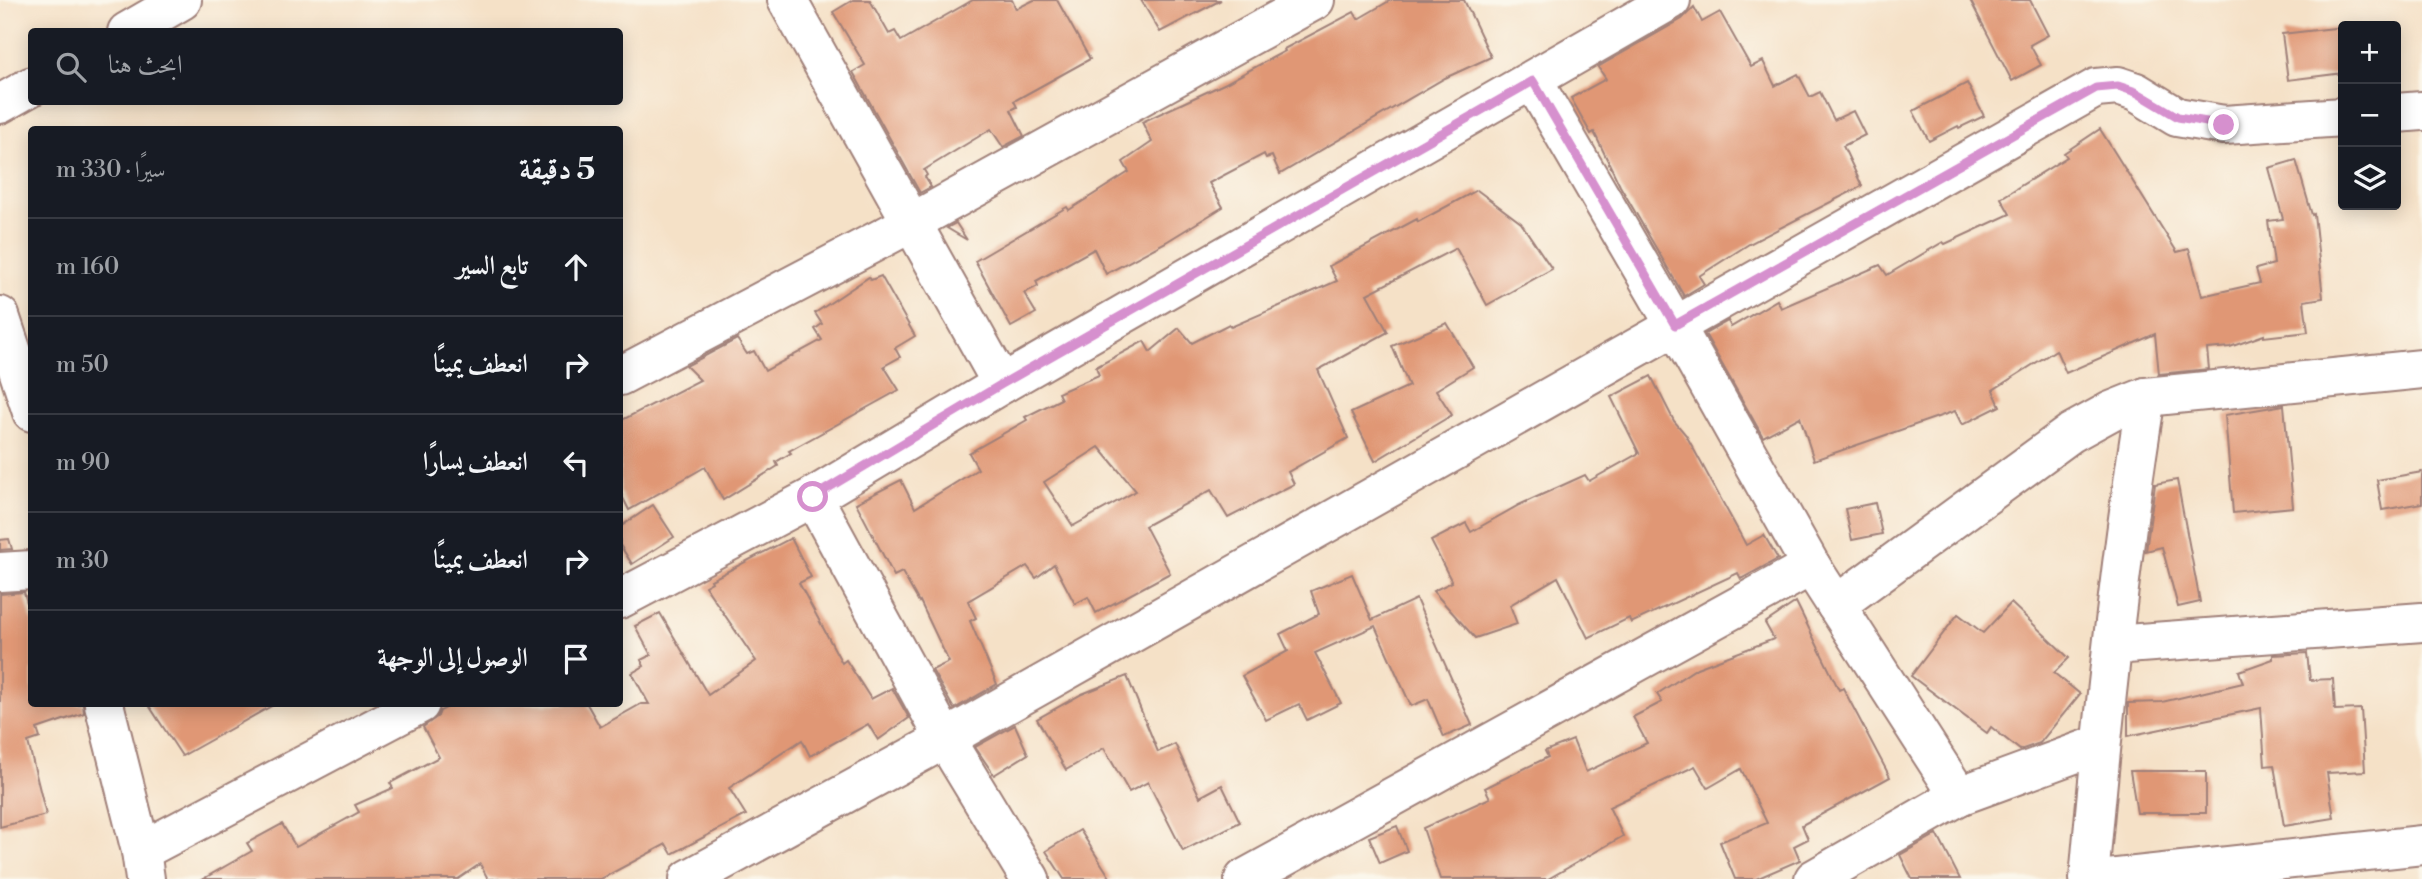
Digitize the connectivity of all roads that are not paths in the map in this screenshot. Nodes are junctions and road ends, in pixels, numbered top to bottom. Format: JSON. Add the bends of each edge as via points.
{"nodes":[{"id":1,"x":182,"y":0,"type":"edge"},
{"id":2,"x":787,"y":0,"type":"edge"},
{"id":3,"x":1315,"y":0,"type":"edge"},
{"id":4,"x":1671,"y":0,"type":"edge"},
{"id":5,"x":134,"y":28,"type":"edge"},
{"id":6,"x":1533,"y":81,"type":"junction"},
{"id":7,"x":28,"y":88,"type":"edge"},
{"id":8,"x":0,"y":104,"type":"edge"},
{"id":9,"x":2422,"y":111,"type":"edge"},
{"id":10,"x":2401,"y":113,"type":"edge"},
{"id":11,"x":2338,"y":117,"type":"edge"},
{"id":12,"x":911,"y":223,"type":"junction"},
{"id":13,"x":0,"y":316,"type":"edge"},
{"id":14,"x":1675,"y":325,"type":"junction"},
{"id":15,"x":2422,"y":369,"type":"edge"},
{"id":16,"x":623,"y":374,"type":"edge"},
{"id":17,"x":1002,"y":384,"type":"junction"},
{"id":18,"x":2146,"y":397,"type":"junction"},
{"id":19,"x":28,"y":400,"type":"edge"},
{"id":20,"x":813,"y":497,"type":"junction"},
{"id":21,"x":1811,"y":566,"type":"junction"},
{"id":22,"x":28,"y":570,"type":"edge"},
{"id":23,"x":0,"y":572,"type":"edge"},
{"id":24,"x":623,"y":596,"type":"edge"},
{"id":25,"x":1836,"y":605,"type":"junction"},
{"id":26,"x":2422,"y":622,"type":"edge"},
{"id":27,"x":2113,"y":645,"type":"junction"},
{"id":28,"x":104,"y":707,"type":"edge"},
{"id":29,"x":415,"y":707,"type":"edge"},
{"id":30,"x":945,"y":739,"type":"junction"},
{"id":31,"x":2101,"y":744,"type":"junction"},
{"id":32,"x":1959,"y":796,"type":"junction"},
{"id":33,"x":2422,"y":845,"type":"edge"},
{"id":34,"x":143,"y":865,"type":"edge"},
{"id":35,"x":689,"y":879,"type":"edge"},
{"id":36,"x":1030,"y":879,"type":"edge"},
{"id":37,"x":1244,"y":879,"type":"edge"},
{"id":38,"x":1814,"y":879,"type":"edge"},
{"id":39,"x":2089,"y":879,"type":"edge"},
{"id":40,"x":2108,"y":879,"type":"edge"}],
"edges":[{"from":1,"to":5,"type":"street"},
{"from":2,"to":12,"type":"street"},
{"from":3,"to":12,"type":"street"},
{"from":4,"to":6,"type":"street"},
{"from":6,"to":14,"type":"street"},
{"from":6,"to":17,"type":"street"},
{"from":7,"to":8,"type":"street"},
{"from":9,"to":10,"type":"street"},
{"from":11,"to":14,"type":"street","via":[[2224,125],[2178,117],[2118,86],[2096,88]]},
{"from":12,"to":16,"type":"street"},
{"from":12,"to":17,"type":"street"},
{"from":13,"to":19,"type":"street"},
{"from":14,"to":21,"type":"street"},
{"from":14,"to":30,"type":"street"},
{"from":15,"to":18,"type":"street"},
{"from":17,"to":20,"type":"street"},
{"from":18,"to":25,"type":"street","via":[[2071,433]]},
{"from":18,"to":27,"type":"street"},
{"from":20,"to":24,"type":"street"},
{"from":20,"to":30,"type":"street"},
{"from":21,"to":25,"type":"street"},
{"from":21,"to":37,"type":"street"},
{"from":22,"to":23,"type":"street"},
{"from":25,"to":32,"type":"street"},
{"from":26,"to":27,"type":"street"},
{"from":27,"to":31,"type":"street"},
{"from":28,"to":34,"type":"street"},
{"from":29,"to":34,"type":"street"},
{"from":30,"to":35,"type":"street"},
{"from":30,"to":36,"type":"street"},
{"from":31,"to":32,"type":"street"},
{"from":31,"to":39,"type":"street"},
{"from":32,"to":38,"type":"street"},
{"from":33,"to":40,"type":"street"}]}
